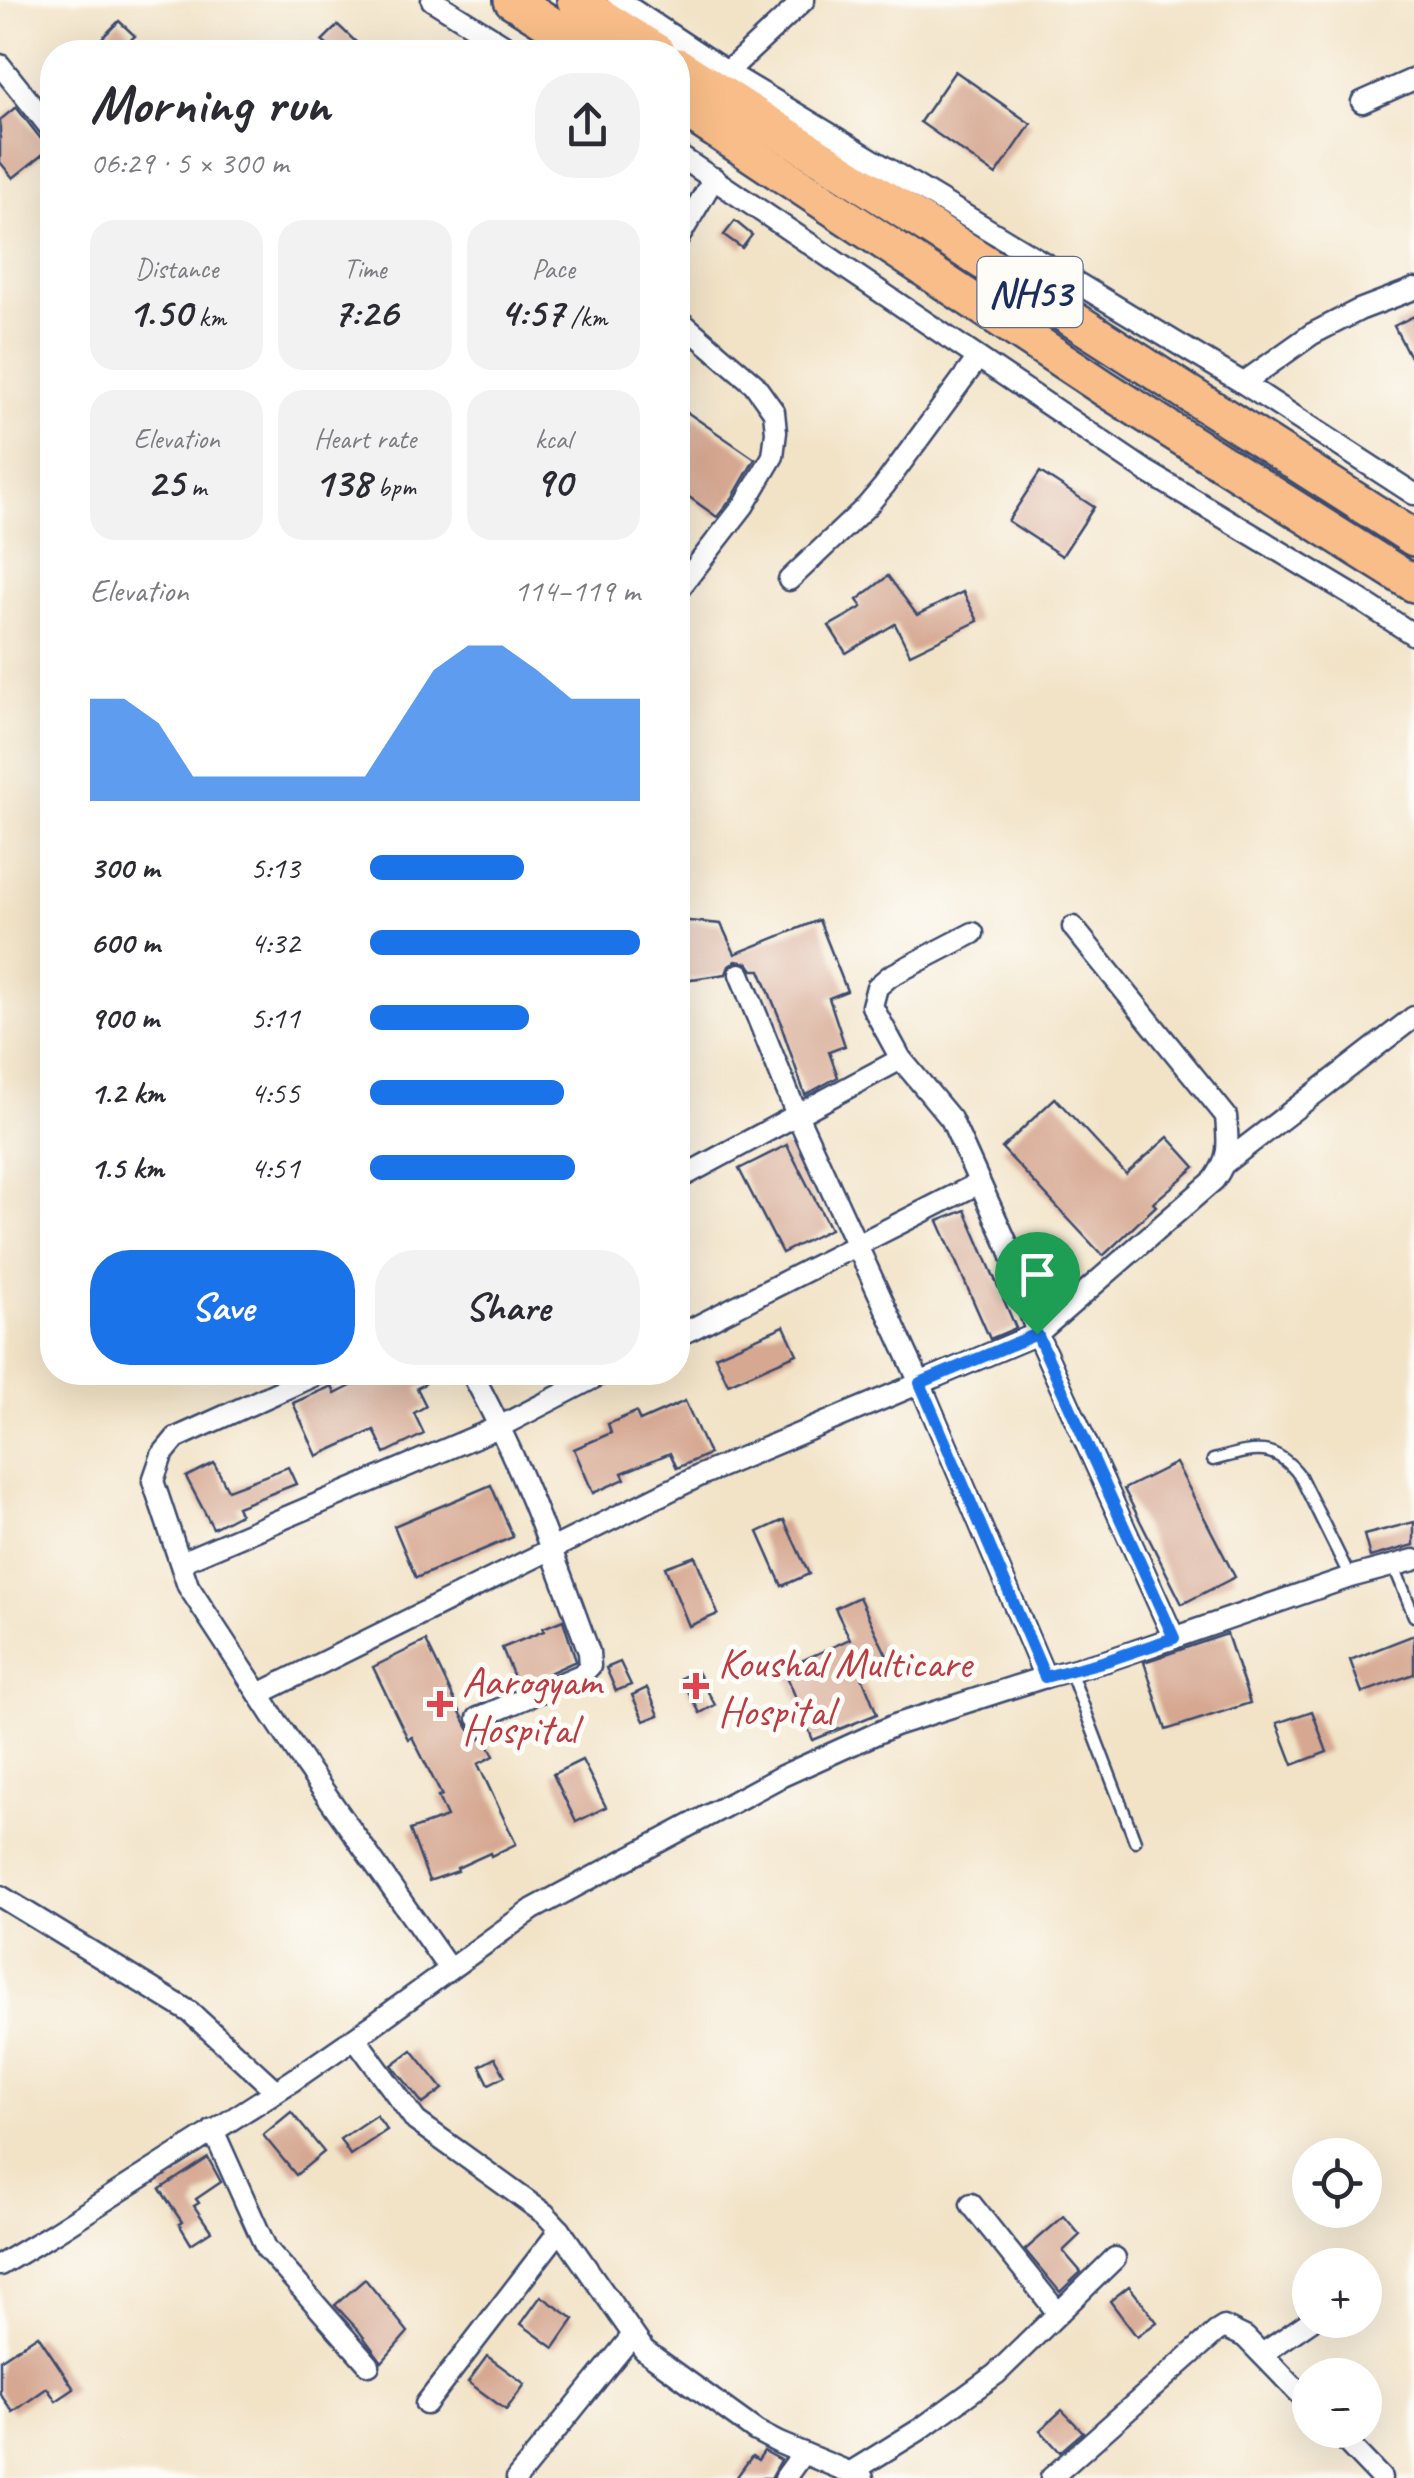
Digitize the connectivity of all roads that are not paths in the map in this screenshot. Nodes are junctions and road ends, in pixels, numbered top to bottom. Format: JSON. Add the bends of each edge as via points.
{"nodes":[{"id":1,"x":432,"y":0,"type":"edge"},
{"id":2,"x":512,"y":0,"type":"edge"},
{"id":3,"x":575,"y":0,"type":"edge"},
{"id":4,"x":618,"y":0,"type":"edge"},
{"id":5,"x":804,"y":0,"type":"edge"},
{"id":6,"x":492,"y":40,"type":"edge"},
{"id":7,"x":576,"y":40,"type":"edge"},
{"id":8,"x":638,"y":40,"type":"edge"},
{"id":9,"x":679,"y":40,"type":"edge"},
{"id":10,"x":690,"y":48,"type":"edge"},
{"id":11,"x":0,"y":65,"type":"edge"},
{"id":12,"x":727,"y":72,"type":"junction"},
{"id":13,"x":690,"y":74,"type":"edge"},
{"id":14,"x":1414,"y":78,"type":"edge"},
{"id":15,"x":1362,"y":102,"type":"dead end"},
{"id":16,"x":690,"y":113,"type":"edge"},
{"id":17,"x":40,"y":115,"type":"edge"},
{"id":18,"x":690,"y":163,"type":"edge"},
{"id":19,"x":714,"y":178,"type":"junction"},
{"id":20,"x":690,"y":219,"type":"edge"},
{"id":21,"x":1414,"y":289,"type":"edge"},
{"id":22,"x":690,"y":328,"type":"edge"},
{"id":23,"x":978,"y":358,"type":"junction"},
{"id":24,"x":1243,"y":383,"type":"junction"},
{"id":25,"x":1413,"y":493,"type":"edge"},
{"id":26,"x":1414,"y":538,"type":"edge"},
{"id":27,"x":690,"y":575,"type":"edge"},
{"id":28,"x":789,"y":580,"type":"dead end"},
{"id":29,"x":1414,"y":584,"type":"edge"},
{"id":30,"x":1406,"y":629,"type":"edge"},
{"id":31,"x":1073,"y":927,"type":"dead end"},
{"id":32,"x":972,"y":933,"type":"dead end"},
{"id":33,"x":740,"y":974,"type":"dead end"},
{"id":34,"x":1414,"y":1017,"type":"edge"},
{"id":35,"x":900,"y":1059,"type":"junction"},
{"id":36,"x":798,"y":1115,"type":"junction"},
{"id":37,"x":1226,"y":1162,"type":"junction"},
{"id":38,"x":690,"y":1174,"type":"edge"},
{"id":39,"x":979,"y":1183,"type":"junction"},
{"id":40,"x":856,"y":1245,"type":"junction"},
{"id":41,"x":690,"y":1330,"type":"edge"},
{"id":42,"x":1037,"y":1334,"type":"junction"},
{"id":43,"x":920,"y":1383,"type":"junction"},
{"id":44,"x":293,"y":1385,"type":"edge"},
{"id":45,"x":478,"y":1385,"type":"edge"},
{"id":46,"x":580,"y":1385,"type":"edge"},
{"id":47,"x":500,"y":1426,"type":"junction"},
{"id":48,"x":1213,"y":1460,"type":"dead end"},
{"id":49,"x":552,"y":1550,"type":"junction"},
{"id":50,"x":181,"y":1562,"type":"junction"},
{"id":51,"x":1404,"y":1563,"type":"edge"},
{"id":52,"x":1350,"y":1578,"type":"junction"},
{"id":53,"x":1414,"y":1616,"type":"edge"},
{"id":54,"x":1174,"y":1638,"type":"junction"},
{"id":55,"x":1070,"y":1670,"type":"junction"},
{"id":56,"x":1045,"y":1677,"type":"junction"},
{"id":57,"x":259,"y":1694,"type":"junction"},
{"id":58,"x":478,"y":1718,"type":"dead end"},
{"id":59,"x":1136,"y":1842,"type":"dead end"},
{"id":60,"x":0,"y":1896,"type":"edge"},
{"id":61,"x":449,"y":1969,"type":"junction"},
{"id":62,"x":355,"y":2038,"type":"junction"},
{"id":63,"x":276,"y":2091,"type":"junction"},
{"id":64,"x":213,"y":2130,"type":"junction"},
{"id":65,"x":971,"y":2204,"type":"dead end"},
{"id":66,"x":560,"y":2230,"type":"junction"},
{"id":67,"x":1115,"y":2258,"type":"dead end"},
{"id":68,"x":0,"y":2264,"type":"edge"},
{"id":69,"x":1058,"y":2313,"type":"junction"},
{"id":70,"x":1292,"y":2334,"type":"edge"},
{"id":71,"x":632,"y":2335,"type":"junction"},
{"id":72,"x":1262,"y":2354,"type":"junction"},
{"id":73,"x":369,"y":2366,"type":"dead end"},
{"id":74,"x":1292,"y":2385,"type":"edge"},
{"id":75,"x":426,"y":2404,"type":"dead end"},
{"id":76,"x":1352,"y":2448,"type":"edge"},
{"id":77,"x":803,"y":2453,"type":"junction"},
{"id":78,"x":857,"y":2475,"type":"edge"},
{"id":79,"x":516,"y":2478,"type":"edge"},
{"id":80,"x":785,"y":2478,"type":"edge"},
{"id":81,"x":1051,"y":2478,"type":"edge"},
{"id":82,"x":1381,"y":2478,"type":"edge"}],
"edges":[{"from":1,"to":6,"type":"street"},
{"from":2,"to":7,"type":"highway"},
{"from":3,"to":8,"type":"highway"},
{"from":4,"to":9,"type":"street"},
{"from":5,"to":12,"type":"street"},
{"from":10,"to":12,"type":"street"},
{"from":11,"to":17,"type":"street"},
{"from":12,"to":24,"type":"street"},
{"from":13,"to":26,"type":"highway","number":"NH53"},
{"from":14,"to":15,"type":"street"},
{"from":16,"to":29,"type":"highway","number":"NH53"},
{"from":18,"to":19,"type":"street"},
{"from":19,"to":20,"type":"street"},
{"from":19,"to":23,"type":"street"},
{"from":21,"to":24,"type":"street","via":[[1312,334]]},
{"from":22,"to":27,"type":"street","via":[[754,384],[774,412],[776,432],[773,456],[744,505]]},
{"from":23,"to":28,"type":"street","via":[[867,506]]},
{"from":23,"to":30,"type":"street","via":[[1146,471]]},
{"from":24,"to":25,"type":"street"},
{"from":31,"to":37,"type":"street","via":[[1226,1116]]},
{"from":32,"to":35,"type":"street","via":[[877,986],[872,1006]]},
{"from":33,"to":36,"type":"street"},
{"from":34,"to":37,"type":"street"},
{"from":35,"to":36,"type":"street"},
{"from":35,"to":39,"type":"street","via":[[951,1119]]},
{"from":36,"to":38,"type":"street"},
{"from":36,"to":40,"type":"street"},
{"from":37,"to":42,"type":"street","via":[[1214,1180]]},
{"from":39,"to":40,"type":"street"},
{"from":39,"to":42,"type":"street"},
{"from":40,"to":41,"type":"street"},
{"from":40,"to":43,"type":"street"},
{"from":42,"to":43,"type":"street"},
{"from":42,"to":54,"type":"street"},
{"from":43,"to":49,"type":"street","via":[[701,1475]]},
{"from":43,"to":56,"type":"street"},
{"from":44,"to":50,"type":"street","via":[[176,1438],[162,1455],[153,1481]]},
{"from":45,"to":47,"type":"street"},
{"from":46,"to":47,"type":"street"},
{"from":47,"to":49,"type":"street"},
{"from":47,"to":50,"type":"street"},
{"from":48,"to":52,"type":"lane","via":[[1256,1448],[1289,1462]]},
{"from":49,"to":57,"type":"street"},
{"from":49,"to":58,"type":"street","via":[[590,1666]]},
{"from":50,"to":57,"type":"street","via":[[188,1586]]},
{"from":51,"to":52,"type":"street"},
{"from":51,"to":53,"type":"lane"},
{"from":52,"to":54,"type":"street"},
{"from":54,"to":55,"type":"street"},
{"from":55,"to":56,"type":"street"},
{"from":55,"to":59,"type":"lane"},
{"from":56,"to":61,"type":"street","via":[[895,1725],[782,1776],[532,1909]]},
{"from":57,"to":61,"type":"street"},
{"from":60,"to":63,"type":"street","via":[[190,2012]]},
{"from":61,"to":62,"type":"street"},
{"from":62,"to":63,"type":"street"},
{"from":62,"to":66,"type":"street","via":[[416,2121]]},
{"from":63,"to":64,"type":"street"},
{"from":64,"to":68,"type":"street"},
{"from":64,"to":73,"type":"street","via":[[266,2248]]},
{"from":65,"to":69,"type":"street"},
{"from":66,"to":71,"type":"street"},
{"from":66,"to":75,"type":"street"},
{"from":67,"to":69,"type":"street"},
{"from":69,"to":78,"type":"street","via":[[996,2374]]},
{"from":70,"to":72,"type":"street"},
{"from":71,"to":77,"type":"street","via":[[756,2430]]},
{"from":71,"to":79,"type":"street"},
{"from":72,"to":74,"type":"street"},
{"from":72,"to":81,"type":"street","via":[[1224,2327]]},
{"from":76,"to":82,"type":"street"},
{"from":77,"to":78,"type":"street"},
{"from":77,"to":80,"type":"street"}]}
